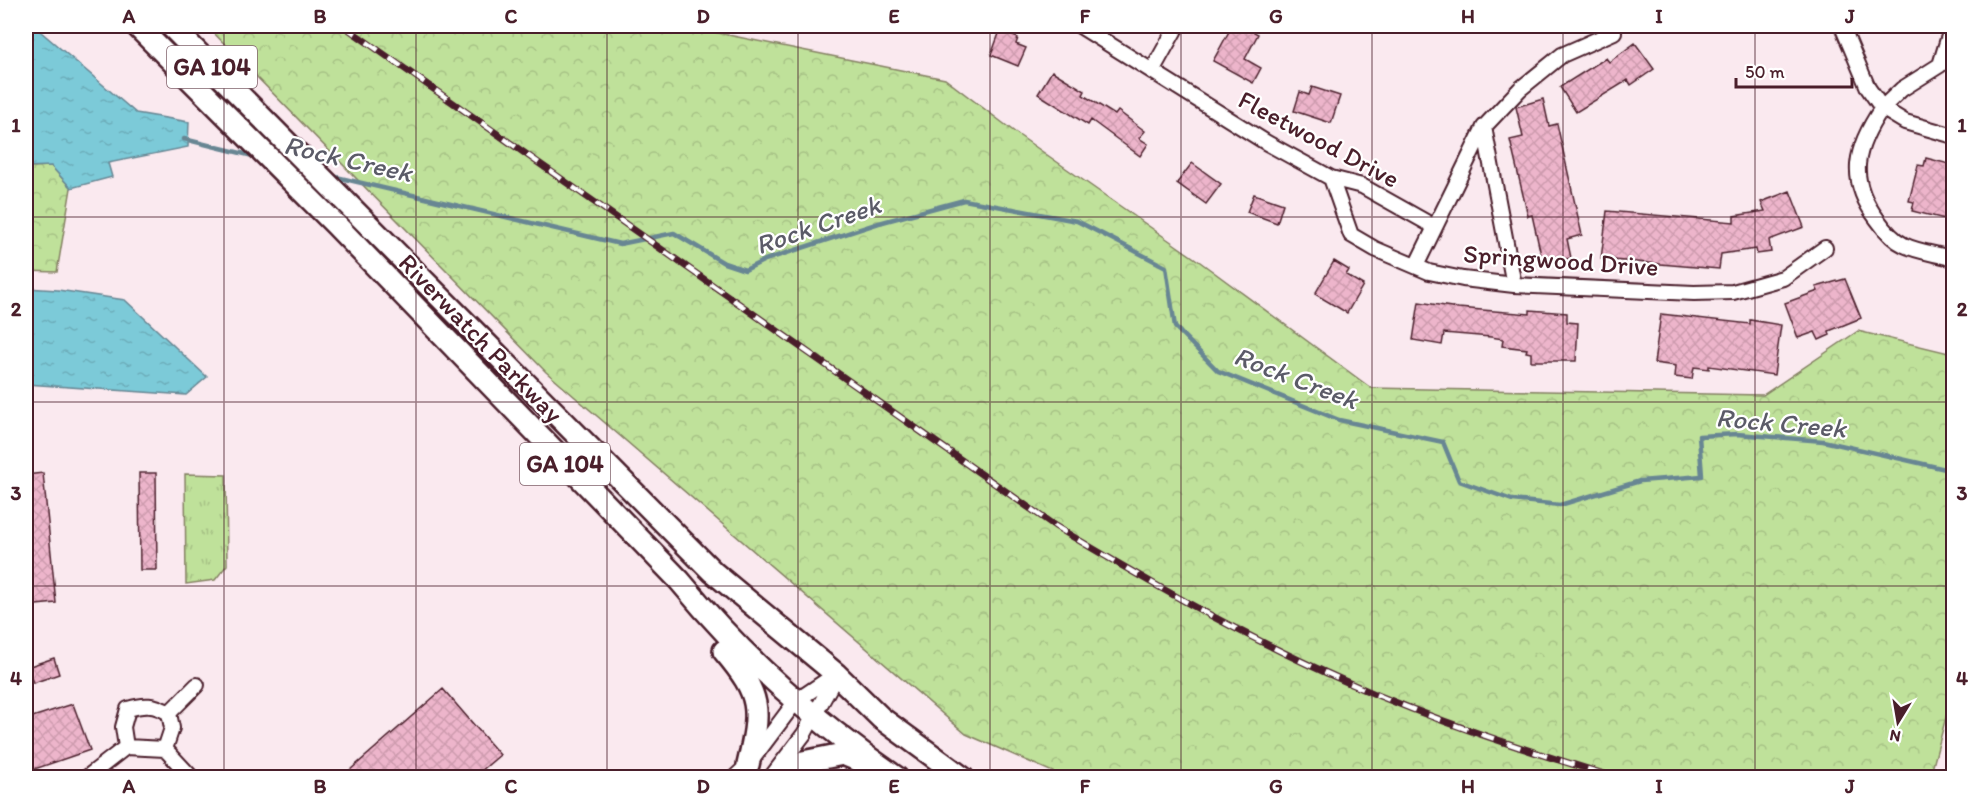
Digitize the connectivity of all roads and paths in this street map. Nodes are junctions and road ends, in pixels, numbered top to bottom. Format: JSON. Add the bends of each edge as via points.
{"nodes":[{"id":1,"x":137,"y":26,"type":"edge"},
{"id":2,"x":171,"y":26,"type":"edge"},
{"id":3,"x":1080,"y":26,"type":"edge"},
{"id":4,"x":1177,"y":26,"type":"edge"},
{"id":5,"x":1842,"y":26,"type":"edge"},
{"id":6,"x":1952,"y":26,"type":"edge"},
{"id":7,"x":1614,"y":32,"type":"dead end"},
{"id":8,"x":1152,"y":71,"type":"junction"},
{"id":9,"x":1882,"y":108,"type":"junction"},
{"id":10,"x":1484,"y":127,"type":"junction"},
{"id":11,"x":1953,"y":136,"type":"edge"},
{"id":12,"x":1331,"y":178,"type":"junction"},
{"id":13,"x":1435,"y":227,"type":"junction"},
{"id":14,"x":1825,"y":248,"type":"dead end"},
{"id":15,"x":1953,"y":259,"type":"edge"},
{"id":16,"x":1416,"y":266,"type":"junction"},
{"id":17,"x":1514,"y":285,"type":"junction"},
{"id":18,"x":608,"y":509,"type":"junction"},
{"id":19,"x":836,"y":674,"type":"junction"},
{"id":20,"x":197,"y":685,"type":"dead end"},
{"id":21,"x":796,"y":701,"type":"junction"},
{"id":22,"x":168,"y":713,"type":"junction"},
{"id":23,"x":814,"y":718,"type":"junction"},
{"id":24,"x":126,"y":747,"type":"junction"},
{"id":25,"x":165,"y":749,"type":"junction"},
{"id":26,"x":741,"y":771,"type":"edge"},
{"id":27,"x":86,"y":777,"type":"edge"},
{"id":28,"x":192,"y":777,"type":"edge"},
{"id":29,"x":771,"y":777,"type":"edge"},
{"id":30,"x":777,"y":777,"type":"edge"},
{"id":31,"x":897,"y":777,"type":"edge"},
{"id":32,"x":963,"y":777,"type":"edge"}],
"edges":[{"from":1,"to":18,"type":"main road","name":"Riverwatch Parkway","number":"GA 104","via":[[336,225]]},
{"from":2,"to":19,"type":"main road","name":"Riverwatch Parkway","number":"GA 104","via":[[636,497],[713,572]]},
{"from":3,"to":8,"type":"street"},
{"from":4,"to":8,"type":"street"},
{"from":5,"to":9,"type":"street","via":[[1868,88]]},
{"from":6,"to":9,"type":"street","via":[[1941,65],[1902,89]]},
{"from":7,"to":10,"type":"street","via":[[1562,55],[1520,88]]},
{"from":8,"to":12,"type":"street","name":"Fleetwood Drive"},
{"from":9,"to":11,"type":"street","via":[[1905,122]]},
{"from":9,"to":15,"type":"street","via":[[1859,152],[1857,174],[1864,199],[1879,223],[1898,242]]},
{"from":10,"to":13,"type":"street"},
{"from":10,"to":17,"type":"street"},
{"from":12,"to":13,"type":"street","name":"Fleetwood Drive","via":[[1362,186]]},
{"from":12,"to":16,"type":"street","name":"Springwood Drive","via":[[1351,235]]},
{"from":13,"to":16,"type":"street"},
{"from":14,"to":17,"type":"street","name":"Springwood Drive","via":[[1783,278],[1733,292]]},
{"from":16,"to":17,"type":"street","name":"Springwood Drive","via":[[1441,274]]},
{"from":18,"to":21,"type":"main road","name":"Riverwatch Parkway","number":"GA 104","via":[[679,580],[758,669]]},
{"from":18,"to":26,"type":"main road","via":[[650,570],[752,687],[758,724]]},
{"from":19,"to":21,"type":"street"},
{"from":19,"to":23,"type":"street"},
{"from":19,"to":32,"type":"main road","number":"GA 104","via":[[881,718]]},
{"from":20,"to":22,"type":"street"},
{"from":21,"to":23,"type":"main road","name":"Riverwatch Parkway","number":"GA 104"},
{"from":21,"to":26,"type":"street"},
{"from":22,"to":24,"type":"street","via":[[142,704],[128,709],[123,728]]},
{"from":22,"to":25,"type":"street","via":[[172,728]]},
{"from":23,"to":29,"type":"street"},
{"from":23,"to":31,"type":"main road","name":"Riverwatch Parkway","number":"GA 104"},
{"from":24,"to":25,"type":"street"},
{"from":24,"to":27,"type":"street"},
{"from":25,"to":28,"type":"street"},
{"from":30,"to":31,"type":"main road","via":[[803,762],[843,754]]}]}
